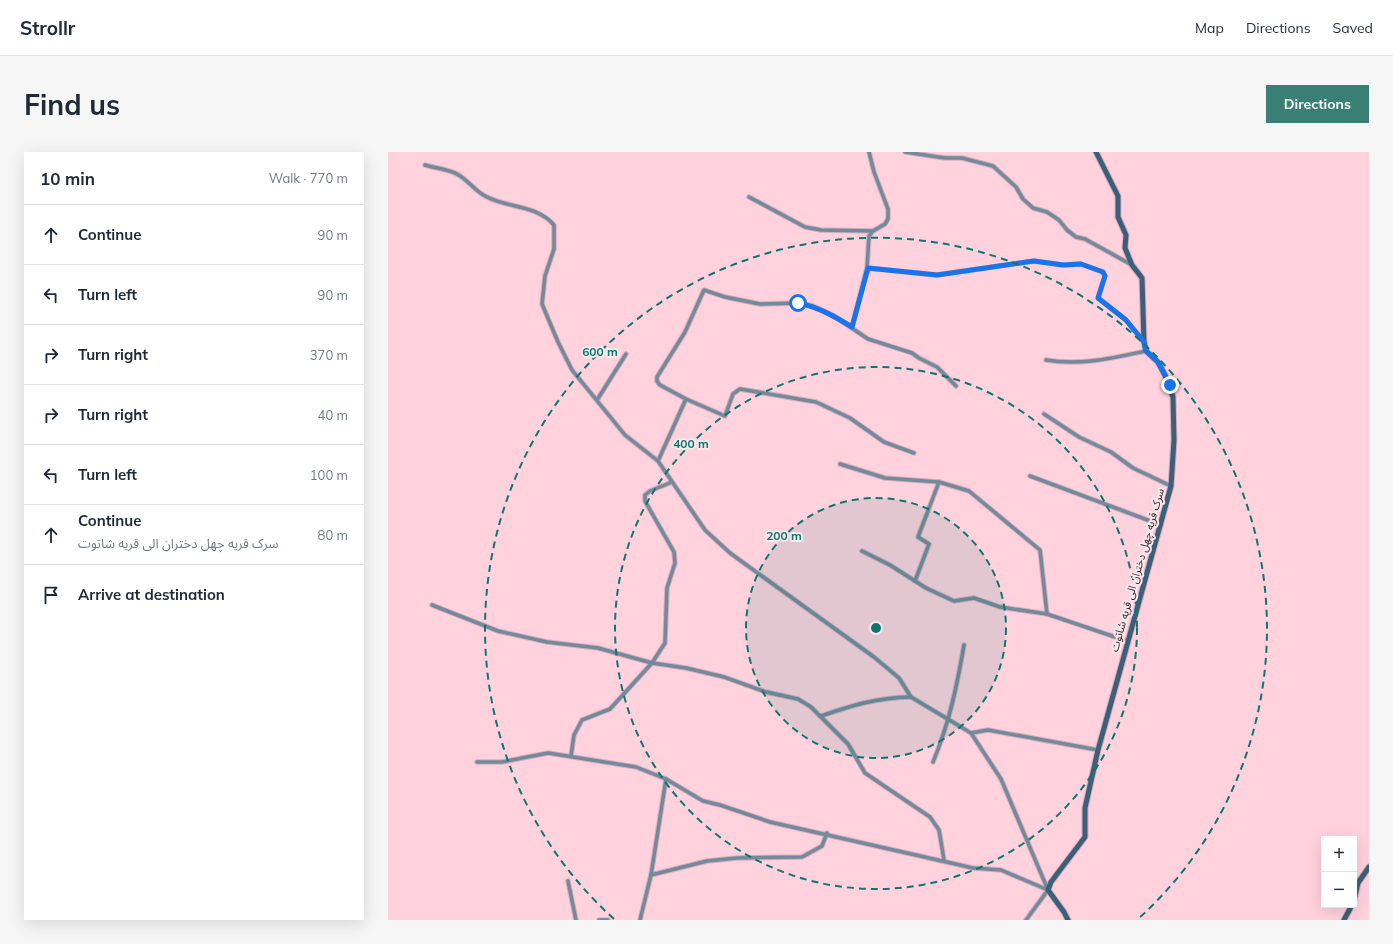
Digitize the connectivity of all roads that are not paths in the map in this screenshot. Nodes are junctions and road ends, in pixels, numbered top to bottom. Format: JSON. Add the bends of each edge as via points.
{"nodes":[{"id":1,"x":869,"y":152,"type":"edge"},
{"id":2,"x":905,"y":152,"type":"edge"},
{"id":3,"x":945,"y":152,"type":"edge"},
{"id":4,"x":1096,"y":152,"type":"edge"},
{"id":5,"x":945,"y":158,"type":"junction"},
{"id":6,"x":425,"y":164,"type":"dead end"},
{"id":7,"x":749,"y":197,"type":"dead end"},
{"id":8,"x":873,"y":231,"type":"junction"},
{"id":9,"x":1132,"y":265,"type":"junction"},
{"id":10,"x":868,"y":268,"type":"junction"},
{"id":11,"x":852,"y":327,"type":"junction"},
{"id":12,"x":1144,"y":342,"type":"junction"},
{"id":13,"x":1146,"y":351,"type":"junction"},
{"id":14,"x":626,"y":354,"type":"dead end"},
{"id":15,"x":1046,"y":360,"type":"dead end"},
{"id":16,"x":956,"y":386,"type":"dead end"},
{"id":17,"x":686,"y":399,"type":"junction"},
{"id":18,"x":597,"y":400,"type":"junction"},
{"id":19,"x":1044,"y":414,"type":"dead end"},
{"id":20,"x":914,"y":453,"type":"dead end"},
{"id":21,"x":658,"y":461,"type":"junction"},
{"id":22,"x":840,"y":464,"type":"dead end"},
{"id":23,"x":1030,"y":476,"type":"dead end"},
{"id":24,"x":672,"y":482,"type":"junction"},
{"id":25,"x":940,"y":482,"type":"junction"},
{"id":26,"x":1171,"y":486,"type":"junction"},
{"id":27,"x":1161,"y":525,"type":"junction"},
{"id":28,"x":862,"y":552,"type":"dead end"},
{"id":29,"x":915,"y":581,"type":"junction"},
{"id":30,"x":432,"y":605,"type":"dead end"},
{"id":31,"x":1047,"y":614,"type":"junction"},
{"id":32,"x":1127,"y":641,"type":"junction"},
{"id":33,"x":964,"y":645,"type":"dead end"},
{"id":34,"x":652,"y":663,"type":"junction"},
{"id":35,"x":911,"y":697,"type":"junction"},
{"id":36,"x":821,"y":716,"type":"junction"},
{"id":37,"x":949,"y":720,"type":"junction"},
{"id":38,"x":970,"y":733,"type":"junction"},
{"id":39,"x":1098,"y":750,"type":"junction"},
{"id":40,"x":571,"y":756,"type":"junction"},
{"id":41,"x":478,"y":762,"type":"dead end"},
{"id":42,"x":933,"y":762,"type":"dead end"},
{"id":43,"x":666,"y":779,"type":"junction"},
{"id":44,"x":827,"y":833,"type":"junction"},
{"id":45,"x":944,"y":860,"type":"junction"},
{"id":46,"x":1369,"y":867,"type":"edge"},
{"id":47,"x":651,"y":875,"type":"junction"},
{"id":48,"x":568,"y":881,"type":"dead end"},
{"id":49,"x":1357,"y":887,"type":"edge"},
{"id":50,"x":1048,"y":890,"type":"junction"},
{"id":51,"x":1350,"y":908,"type":"edge"},
{"id":52,"x":576,"y":920,"type":"edge"},
{"id":53,"x":599,"y":920,"type":"edge"},
{"id":54,"x":608,"y":920,"type":"edge"},
{"id":55,"x":640,"y":920,"type":"edge"},
{"id":56,"x":1026,"y":920,"type":"edge"},
{"id":57,"x":1068,"y":920,"type":"edge"},
{"id":58,"x":1344,"y":920,"type":"edge"}],
"edges":[{"from":1,"to":8,"type":"street","via":[[888,209],[885,224]]},
{"from":2,"to":5,"type":"street"},
{"from":3,"to":5,"type":"street"},
{"from":4,"to":9,"type":"street","via":[[1118,196],[1118,217],[1126,235],[1125,248]]},
{"from":5,"to":9,"type":"street","via":[[962,158],[993,166],[1016,187],[1023,199],[1033,208],[1047,212],[1059,220],[1076,237],[1085,239]]},
{"from":6,"to":18,"type":"street","via":[[457,174],[484,196],[524,207],[550,220],[554,225],[554,249],[545,276],[542,304],[572,370]]},
{"from":7,"to":8,"type":"street","via":[[805,227],[821,230]]},
{"from":8,"to":10,"type":"street","via":[[868,242]]},
{"from":9,"to":12,"type":"street","via":[[1142,278]]},
{"from":10,"to":11,"type":"street"},
{"from":10,"to":12,"type":"street","via":[[937,275],[1034,261],[1063,265],[1081,264],[1103,272],[1105,281],[1098,298],[1126,320]]},
{"from":11,"to":16,"type":"street","via":[[868,339],[912,353],[937,367]]},
{"from":11,"to":17,"type":"street","via":[[813,306],[798,303],[760,304],[704,290],[685,332],[657,377],[657,381]]},
{"from":12,"to":13,"type":"street"},
{"from":13,"to":15,"type":"street","via":[[1107,360],[1066,363]]},
{"from":13,"to":26,"type":"street","name":"سرک قریه چهل دختران الی قریه شاتوت","via":[[1158,362],[1173,397]]},
{"from":14,"to":18,"type":"street"},
{"from":17,"to":20,"type":"street","via":[[725,416],[733,394],[740,389],[816,402],[850,418],[884,442]]},
{"from":17,"to":21,"type":"street"},
{"from":18,"to":21,"type":"street","via":[[625,435]]},
{"from":19,"to":26,"type":"street","via":[[1079,437],[1111,452],[1133,468]]},
{"from":21,"to":24,"type":"street"},
{"from":22,"to":25,"type":"street","via":[[885,478]]},
{"from":23,"to":27,"type":"street"},
{"from":24,"to":34,"type":"street","via":[[645,495],[645,501],[674,552],[675,563],[667,588],[665,643]]},
{"from":24,"to":35,"type":"street","via":[[705,530],[730,553],[874,657],[899,678]]},
{"from":25,"to":29,"type":"street","via":[[918,537],[929,545]]},
{"from":25,"to":31,"type":"street","via":[[969,491],[1040,550]]},
{"from":26,"to":27,"type":"street","name":"سرک قریه چهل دختران الی قریه شاتوت"},
{"from":27,"to":32,"type":"street","name":"سرک قریه چهل دختران الی قریه شاتوت"},
{"from":28,"to":29,"type":"street","via":[[890,565]]},
{"from":29,"to":31,"type":"street","via":[[954,601],[974,598],[1000,607]]},
{"from":30,"to":34,"type":"street","via":[[498,631],[547,642],[598,648]]},
{"from":31,"to":32,"type":"street"},
{"from":32,"to":39,"type":"street","name":"سرک قریه چهل دختران الی قریه شاتوت"},
{"from":33,"to":37,"type":"street"},
{"from":34,"to":36,"type":"street","via":[[724,677],[766,692],[798,699]]},
{"from":34,"to":40,"type":"street","via":[[610,709],[582,720],[574,735]]},
{"from":35,"to":36,"type":"street","via":[[861,702]]},
{"from":35,"to":37,"type":"street"},
{"from":36,"to":45,"type":"street","via":[[848,744],[865,772],[930,817],[939,830]]},
{"from":37,"to":38,"type":"street"},
{"from":37,"to":42,"type":"street"},
{"from":38,"to":39,"type":"street","via":[[988,730]]},
{"from":38,"to":50,"type":"street","via":[[1001,779]]},
{"from":39,"to":50,"type":"street","name":"سرک قریه چهل دختران الی قریه شاتوت","via":[[1085,808],[1085,836]]},
{"from":40,"to":41,"type":"street","via":[[548,753],[502,762]]},
{"from":40,"to":43,"type":"street","via":[[636,767]]},
{"from":43,"to":44,"type":"street","via":[[703,801],[770,822]]},
{"from":43,"to":47,"type":"street"},
{"from":44,"to":45,"type":"street"},
{"from":44,"to":47,"type":"street","via":[[822,846],[802,857],[707,861]]},
{"from":45,"to":50,"type":"street","via":[[973,868],[1001,870]]},
{"from":46,"to":49,"type":"street"},
{"from":47,"to":55,"type":"street"},
{"from":48,"to":52,"type":"street"},
{"from":50,"to":56,"type":"street"},
{"from":50,"to":57,"type":"street"},
{"from":51,"to":58,"type":"street"},
{"from":53,"to":54,"type":"street"}]}
